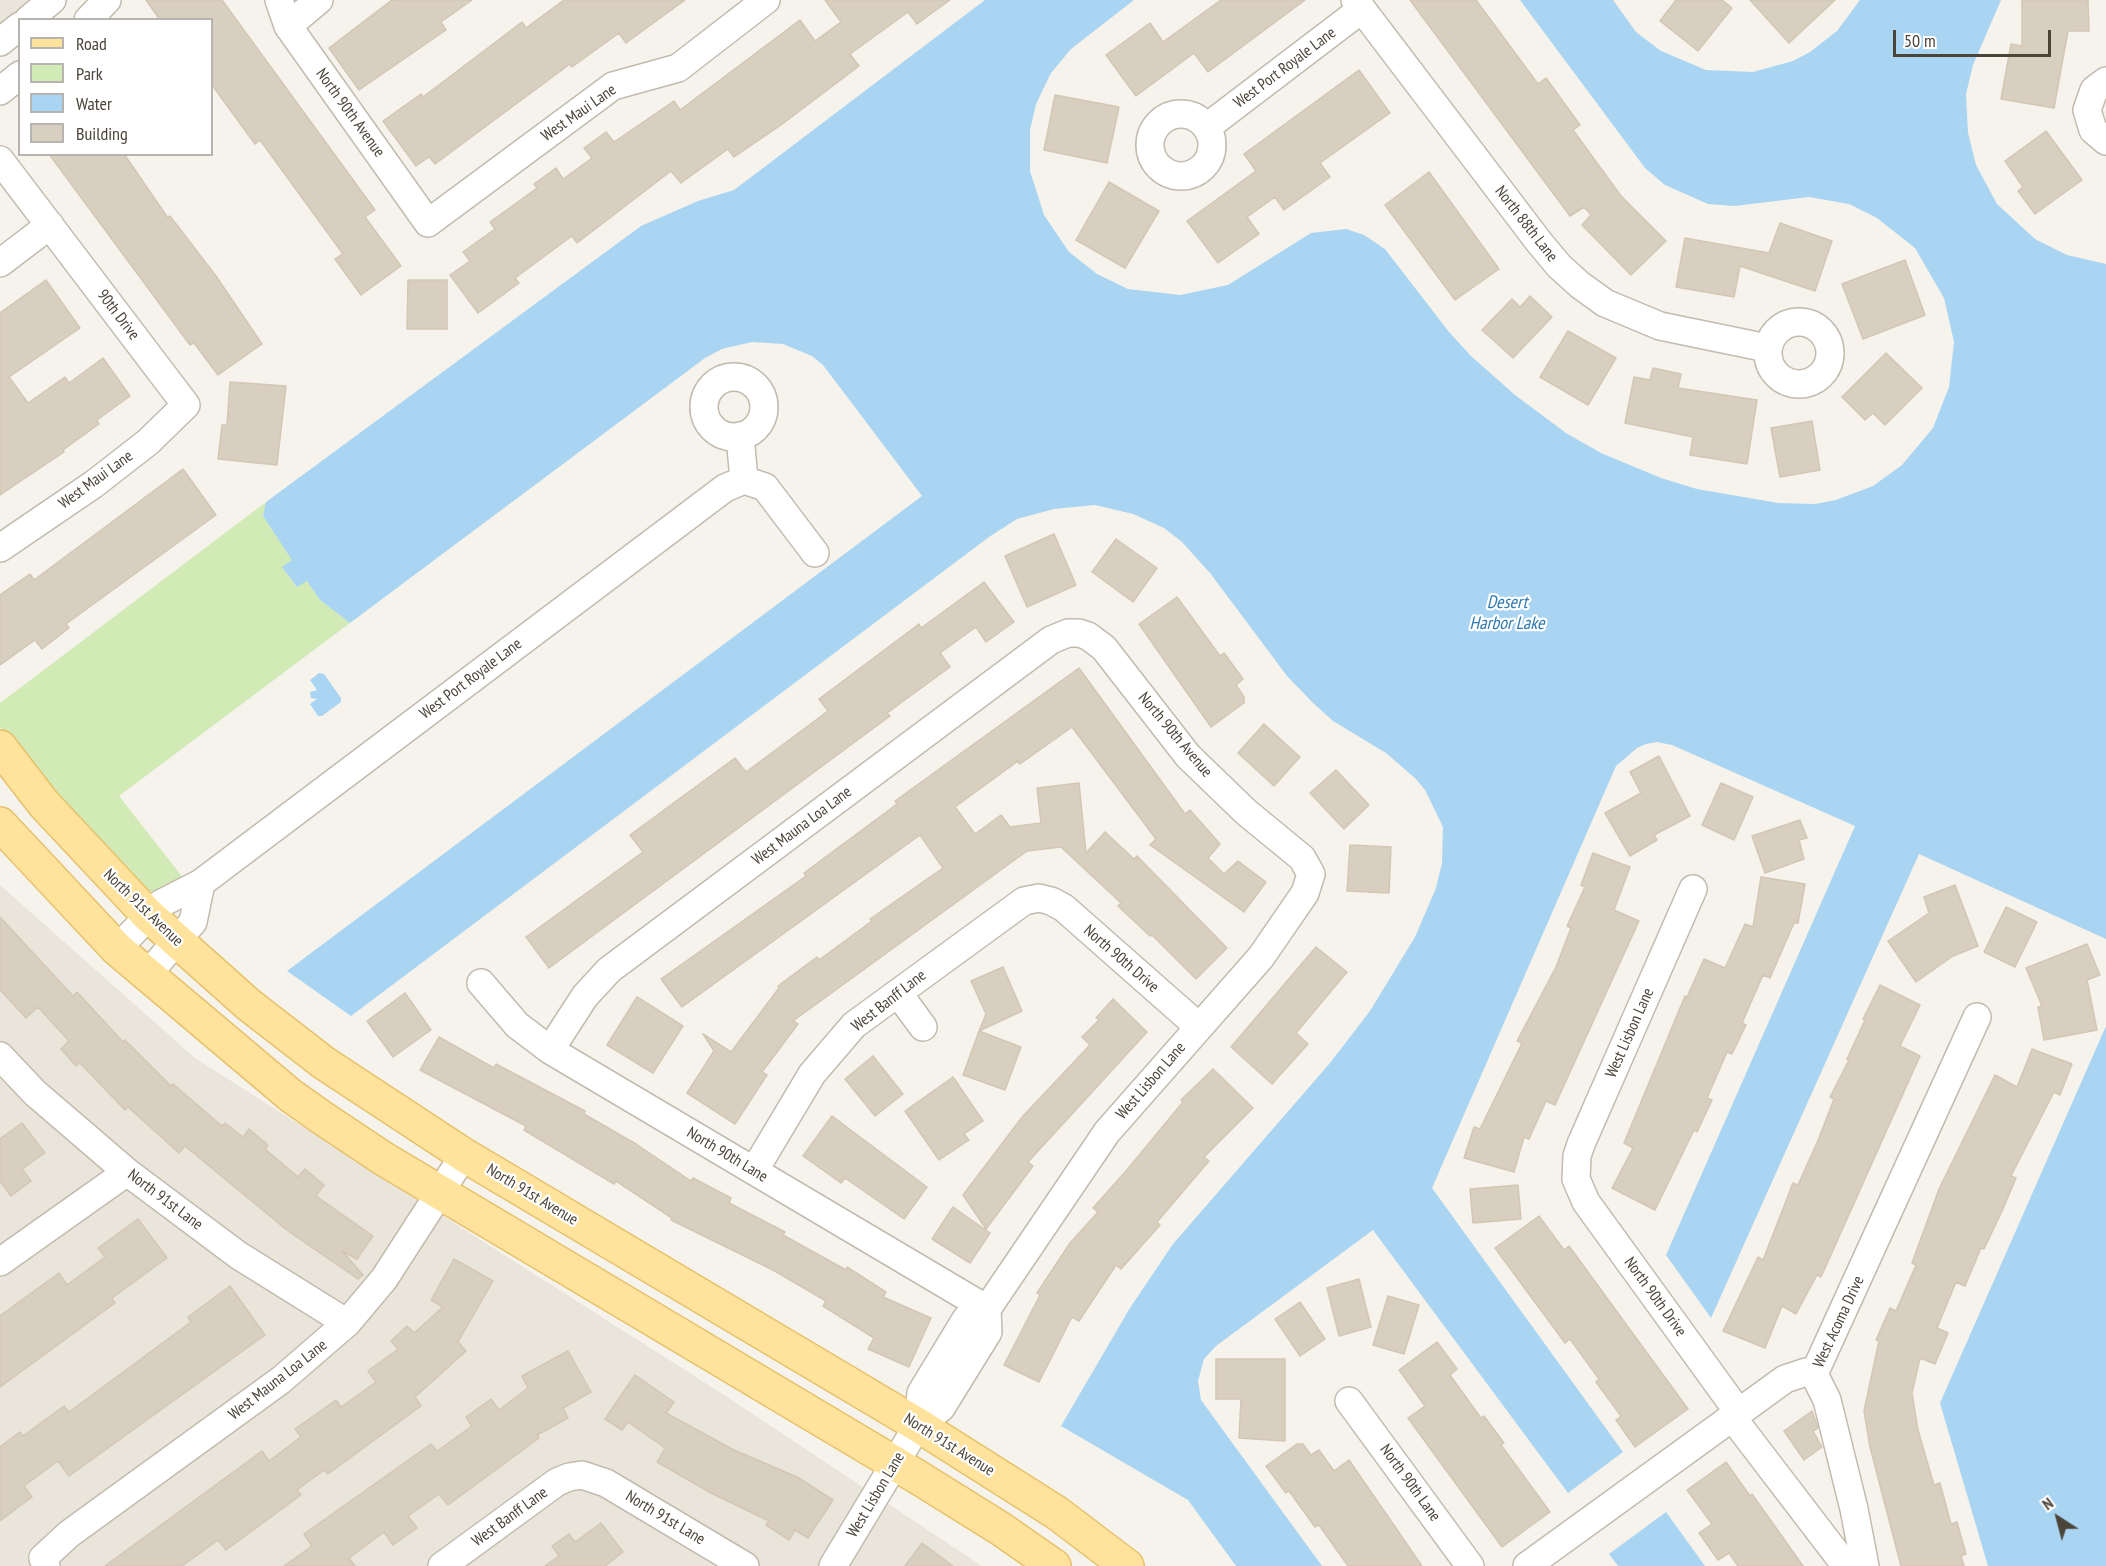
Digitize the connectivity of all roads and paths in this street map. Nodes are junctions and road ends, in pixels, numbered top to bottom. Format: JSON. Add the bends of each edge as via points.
{"nodes":[{"id":1,"x":52,"y":0,"type":"edge"},
{"id":2,"x":107,"y":0,"type":"edge"},
{"id":3,"x":279,"y":0,"type":"edge"},
{"id":4,"x":319,"y":0,"type":"edge"},
{"id":5,"x":766,"y":0,"type":"edge"},
{"id":6,"x":1359,"y":5,"type":"edge"},
{"id":7,"x":30,"y":18,"type":"edge"},
{"id":8,"x":90,"y":18,"type":"edge"},
{"id":9,"x":288,"y":26,"type":"junction"},
{"id":10,"x":18,"y":28,"type":"edge"},
{"id":11,"x":0,"y":42,"type":"edge"},
{"id":12,"x":18,"y":77,"type":"edge"},
{"id":13,"x":2106,"y":81,"type":"edge"},
{"id":14,"x":0,"y":91,"type":"edge"},
{"id":15,"x":1207,"y":127,"type":"dead end"},
{"id":16,"x":2106,"y":141,"type":"edge"},
{"id":17,"x":0,"y":160,"type":"edge"},
{"id":18,"x":428,"y":222,"type":"joint"},
{"id":19,"x":50,"y":225,"type":"junction"},
{"id":20,"x":0,"y":263,"type":"edge"},
{"id":21,"x":1767,"y":348,"type":"dead end"},
{"id":22,"x":186,"y":405,"type":"joint"},
{"id":23,"x":740,"y":436,"type":"dead end"},
{"id":24,"x":744,"y":480,"type":"junction"},
{"id":25,"x":0,"y":548,"type":"edge"},
{"id":26,"x":815,"y":553,"type":"dead end"},
{"id":27,"x":1079,"y":633,"type":"joint"},
{"id":28,"x":0,"y":747,"type":"edge"},
{"id":29,"x":0,"y":824,"type":"edge"},
{"id":30,"x":1302,"y":858,"type":"joint"},
{"id":31,"x":201,"y":883,"type":"junction"},
{"id":32,"x":1693,"y":890,"type":"dead end"},
{"id":33,"x":1039,"y":898,"type":"joint"},
{"id":34,"x":148,"y":915,"type":"junction"},
{"id":35,"x":176,"y":941,"type":"junction"},
{"id":36,"x":117,"y":949,"type":"junction"},
{"id":37,"x":147,"y":975,"type":"junction"},
{"id":38,"x":481,"y":983,"type":"dead end"},
{"id":39,"x":898,"y":993,"type":"junction"},
{"id":40,"x":1977,"y":1017,"type":"dead end"},
{"id":41,"x":923,"y":1027,"type":"dead end"},
{"id":42,"x":1199,"y":1027,"type":"junction"},
{"id":43,"x":550,"y":1050,"type":"junction"},
{"id":44,"x":0,"y":1056,"type":"edge"},
{"id":45,"x":464,"y":1155,"type":"junction"},
{"id":46,"x":754,"y":1171,"type":"junction"},
{"id":47,"x":127,"y":1172,"type":"junction"},
{"id":48,"x":1576,"y":1179,"type":"joint"},
{"id":49,"x":440,"y":1193,"type":"junction"},
{"id":50,"x":0,"y":1262,"type":"edge"},
{"id":51,"x":987,"y":1309,"type":"junction"},
{"id":52,"x":347,"y":1323,"type":"junction"},
{"id":53,"x":1814,"y":1374,"type":"junction"},
{"id":54,"x":1349,"y":1401,"type":"dead end"},
{"id":55,"x":1736,"y":1415,"type":"junction"},
{"id":56,"x":918,"y":1425,"type":"junction"},
{"id":57,"x":895,"y":1464,"type":"junction"},
{"id":58,"x":582,"y":1475,"type":"joint"},
{"id":59,"x":44,"y":1562,"type":"edge"},
{"id":60,"x":442,"y":1566,"type":"edge"},
{"id":61,"x":746,"y":1566,"type":"edge"},
{"id":62,"x":833,"y":1566,"type":"edge"},
{"id":63,"x":1054,"y":1566,"type":"edge"},
{"id":64,"x":1127,"y":1566,"type":"edge"},
{"id":65,"x":1470,"y":1566,"type":"edge"},
{"id":66,"x":1527,"y":1566,"type":"edge"},
{"id":67,"x":1846,"y":1566,"type":"edge"},
{"id":68,"x":1865,"y":1566,"type":"edge"}],
"edges":[{"from":1,"to":7,"type":"street"},
{"from":2,"to":8,"type":"street"},
{"from":3,"to":9,"type":"street","name":"North 90th Avenue"},
{"from":4,"to":9,"type":"street"},
{"from":5,"to":18,"type":"street","name":"West Maui Lane","via":[[678,68],[613,86]]},
{"from":6,"to":15,"type":"street","name":"West Port Royale Lane"},
{"from":6,"to":21,"type":"street","name":"North 88th Lane","via":[[1539,242],[1580,285],[1605,303],[1660,326]]},
{"from":9,"to":18,"type":"street","name":"North 90th Avenue"},
{"from":10,"to":11,"type":"street"},
{"from":12,"to":14,"type":"street"},
{"from":13,"to":16,"type":"street","via":[[2094,90],[2087,110],[2093,130]]},
{"from":17,"to":19,"type":"street"},
{"from":19,"to":20,"type":"street"},
{"from":19,"to":22,"type":"street","name":"90th Drive"},
{"from":22,"to":25,"type":"street","name":"West Maui Lane","via":[[148,442],[94,484]]},
{"from":23,"to":24,"type":"street"},
{"from":24,"to":26,"type":"street","via":[[765,487]]},
{"from":24,"to":31,"type":"street","name":"West Port Royale Lane","via":[[725,488]]},
{"from":27,"to":30,"type":"street","name":"North 90th Avenue","via":[[1104,648],[1188,756],[1246,812]]},
{"from":27,"to":43,"type":"street","name":"West Mauna Loa Lane","via":[[1051,640],[609,970],[585,996]]},
{"from":28,"to":34,"type":"main road","name":"North 91st Avenue","via":[[44,804]]},
{"from":29,"to":36,"type":"main road"},
{"from":30,"to":42,"type":"street","name":"West Lisbon Lane","via":[[1311,874],[1305,893],[1261,957]]},
{"from":31,"to":34,"type":"street","name":"West Port Royale Lane","via":[[172,896]]},
{"from":31,"to":35,"type":"street","via":[[193,922]]},
{"from":32,"to":48,"type":"street","name":"West Lisbon Lane","via":[[1581,1144]]},
{"from":33,"to":39,"type":"street","name":"West Banff Lane","via":[[1012,908]]},
{"from":33,"to":42,"type":"street","name":"North 90th Drive","via":[[1064,908]]},
{"from":34,"to":35,"type":"main road","name":"North 91st Avenue"},
{"from":34,"to":36,"type":"street","name":"West Port Royale Lane"},
{"from":35,"to":37,"type":"street"},
{"from":35,"to":45,"type":"main road","name":"North 91st Avenue","via":[[316,1058]]},
{"from":36,"to":37,"type":"main road"},
{"from":37,"to":49,"type":"main road","via":[[290,1095]]},
{"from":38,"to":43,"type":"street","name":"North 90th Lane","via":[[517,1025]]},
{"from":39,"to":41,"type":"street"},
{"from":39,"to":46,"type":"street","name":"West Banff Lane","via":[[854,1025],[812,1074]]},
{"from":40,"to":53,"type":"street","name":"West Acoma Drive"},
{"from":42,"to":51,"type":"street","name":"West Lisbon Lane","via":[[1107,1132]]},
{"from":43,"to":46,"type":"street","name":"North 90th Lane"},
{"from":44,"to":47,"type":"street","name":"North 91st Lane","via":[[35,1093]]},
{"from":45,"to":49,"type":"street","name":"West Mauna Loa Lane"},
{"from":45,"to":56,"type":"main road","name":"North 91st Avenue"},
{"from":46,"to":51,"type":"street","name":"North 90th Lane"},
{"from":47,"to":50,"type":"street"},
{"from":47,"to":52,"type":"street","name":"North 91st Lane","via":[[238,1255]]},
{"from":48,"to":55,"type":"street","name":"North 90th Drive","via":[[1586,1202]]},
{"from":49,"to":52,"type":"street","name":"West Mauna Loa Lane","via":[[384,1279]]},
{"from":49,"to":57,"type":"main road"},
{"from":51,"to":56,"type":"street","name":"West Lisbon Lane","via":[[966,1319],[921,1393]]},
{"from":52,"to":59,"type":"street","name":"West Mauna Loa Lane","via":[[299,1367],[69,1534]]},
{"from":53,"to":55,"type":"street","name":"West Acoma Drive","via":[[1806,1372],[1785,1379]]},
{"from":53,"to":68,"type":"street","via":[[1827,1400]]},
{"from":54,"to":65,"type":"street","name":"North 90th Lane"},
{"from":55,"to":66,"type":"street","name":"West Acoma Drive"},
{"from":55,"to":67,"type":"street","name":"North 90th Drive"},
{"from":56,"to":57,"type":"street","name":"West Lisbon Lane"},
{"from":56,"to":64,"type":"main road","name":"North 91st Avenue","via":[[1057,1513]]},
{"from":57,"to":62,"type":"street","name":"West Lisbon Lane"},
{"from":57,"to":63,"type":"main road"},
{"from":58,"to":60,"type":"street","name":"West Banff Lane","via":[[557,1482]]},
{"from":58,"to":61,"type":"street","name":"North 91st Lane","via":[[606,1484]]}]}
